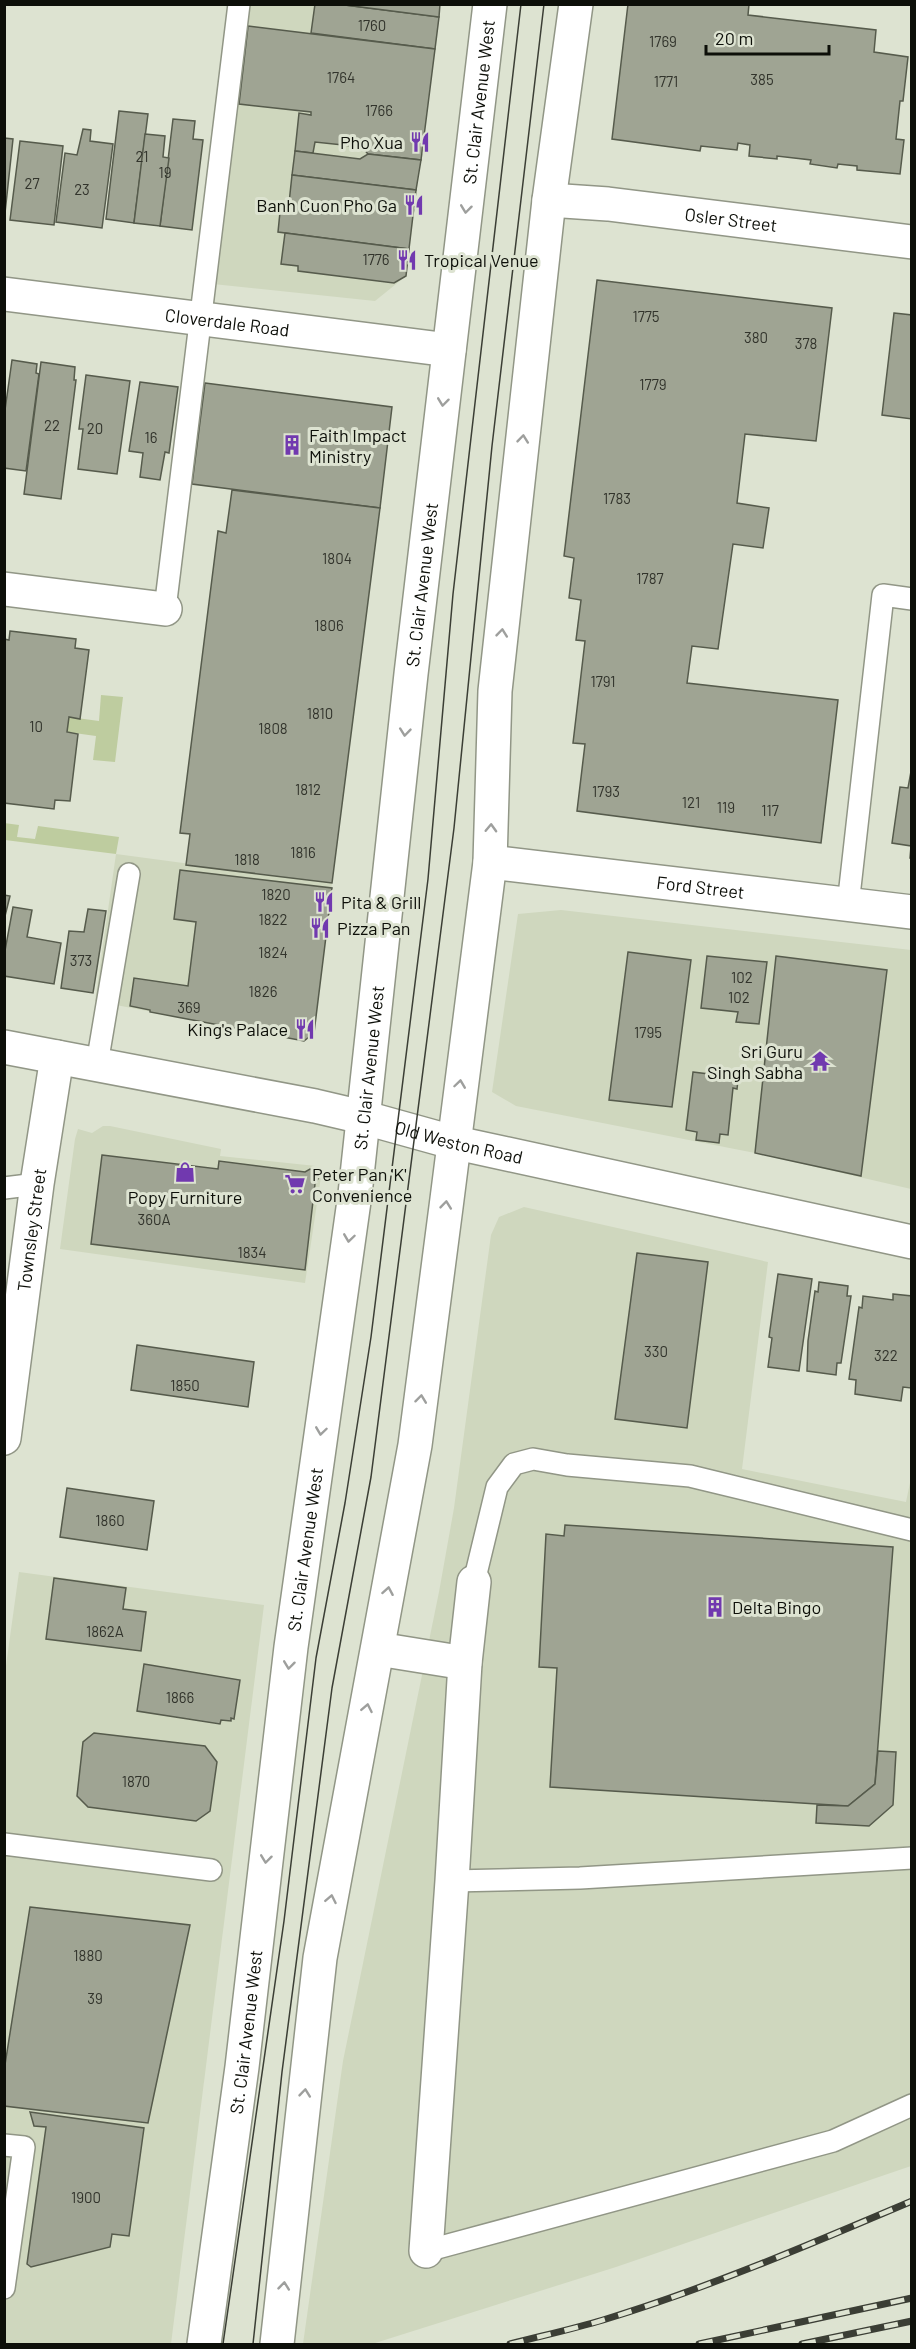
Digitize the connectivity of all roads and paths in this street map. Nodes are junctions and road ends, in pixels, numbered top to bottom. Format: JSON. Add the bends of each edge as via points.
{"nodes":[{"id":1,"x":239,"y":4,"type":"edge"},
{"id":2,"x":490,"y":4,"type":"edge"},
{"id":3,"x":576,"y":4,"type":"edge"},
{"id":4,"x":549,"y":200,"type":"junction"},
{"id":5,"x":912,"y":242,"type":"edge"},
{"id":6,"x":4,"y":294,"type":"edge"},
{"id":7,"x":200,"y":320,"type":"junction"},
{"id":8,"x":449,"y":350,"type":"junction"},
{"id":9,"x":4,"y":589,"type":"edge"},
{"id":10,"x":912,"y":598,"type":"edge"},
{"id":11,"x":165,"y":609,"type":"joint"},
{"id":12,"x":490,"y":862,"type":"junction"},
{"id":13,"x":129,"y":874,"type":"dead end"},
{"id":14,"x":848,"y":905,"type":"junction"},
{"id":15,"x":912,"y":912,"type":"edge"},
{"id":16,"x":4,"y":1047,"type":"edge"},
{"id":17,"x":57,"y":1057,"type":"junction"},
{"id":18,"x":97,"y":1064,"type":"junction"},
{"id":19,"x":363,"y":1117,"type":"junction"},
{"id":20,"x":452,"y":1142,"type":"junction"},
{"id":21,"x":37,"y":1184,"type":"junction"},
{"id":22,"x":4,"y":1188,"type":"edge"},
{"id":23,"x":912,"y":1242,"type":"edge"},
{"id":24,"x":4,"y":1438,"type":"edge"},
{"id":25,"x":912,"y":1530,"type":"edge"},
{"id":26,"x":474,"y":1582,"type":"joint"},
{"id":27,"x":378,"y":1648,"type":"junction"},
{"id":28,"x":465,"y":1663,"type":"junction"},
{"id":29,"x":4,"y":1844,"type":"edge"},
{"id":30,"x":912,"y":1858,"type":"edge"},
{"id":31,"x":211,"y":1870,"type":"dead end"},
{"id":32,"x":452,"y":1881,"type":"junction"},
{"id":33,"x":912,"y":2105,"type":"edge"},
{"id":34,"x":4,"y":2145,"type":"edge"},
{"id":35,"x":426,"y":2251,"type":"joint"},
{"id":36,"x":4,"y":2288,"type":"edge"},
{"id":37,"x":204,"y":2344,"type":"edge"},
{"id":38,"x":277,"y":2344,"type":"edge"}],
"edges":[{"from":1,"to":7,"type":"lane"},
{"from":2,"to":8,"type":"main road","name":"St. Clair Avenue West","one_way":true},
{"from":3,"to":4,"type":"main road"},
{"from":4,"to":5,"type":"main road","name":"Osler Street"},
{"from":12,"to":4,"type":"main road","one_way":true,"via":[[495,691]]},
{"from":6,"to":7,"type":"main road","name":"Cloverdale Road"},
{"from":7,"to":8,"type":"main road","name":"Cloverdale Road"},
{"from":7,"to":11,"type":"lane"},
{"from":8,"to":19,"type":"main road","name":"St. Clair Avenue West","one_way":true},
{"from":9,"to":11,"type":"main road"},
{"from":10,"to":14,"type":"lane","via":[[883,595]]},
{"from":12,"to":14,"type":"main road","name":"Ford Street"},
{"from":20,"to":12,"type":"main road","one_way":true},
{"from":13,"to":18,"type":"lane"},
{"from":14,"to":15,"type":"main road","name":"Ford Street"},
{"from":16,"to":17,"type":"main road","name":"Old Weston Road"},
{"from":17,"to":18,"type":"main road","name":"Old Weston Road"},
{"from":17,"to":21,"type":"main road","name":"Townsley Street"},
{"from":18,"to":19,"type":"main road","name":"Old Weston Road"},
{"from":19,"to":20,"type":"main road","name":"Old Weston Road"},
{"from":19,"to":37,"type":"main road","name":"St. Clair Avenue West","one_way":true,"via":[[291,1647],[242,2067]]},
{"from":20,"to":23,"type":"main road","name":"Old Weston Road"},
{"from":27,"to":20,"type":"main road","one_way":true,"via":[[415,1445]]},
{"from":21,"to":22,"type":"lane"},
{"from":21,"to":24,"type":"main road","name":"Townsley Street"},
{"from":25,"to":26,"type":"lane","via":[[690,1476],[533,1459],[514,1464],[497,1487]]},
{"from":26,"to":28,"type":"main road"},
{"from":27,"to":28,"type":"main road"},
{"from":38,"to":27,"type":"main road","one_way":true,"via":[[320,1958]]},
{"from":28,"to":32,"type":"main road"},
{"from":29,"to":31,"type":"lane"},
{"from":30,"to":32,"type":"lane","via":[[580,1878]]},
{"from":32,"to":35,"type":"main road"},
{"from":33,"to":35,"type":"lane","via":[[833,2141]]},
{"from":34,"to":36,"type":"lane","via":[[24,2147]]}]}
